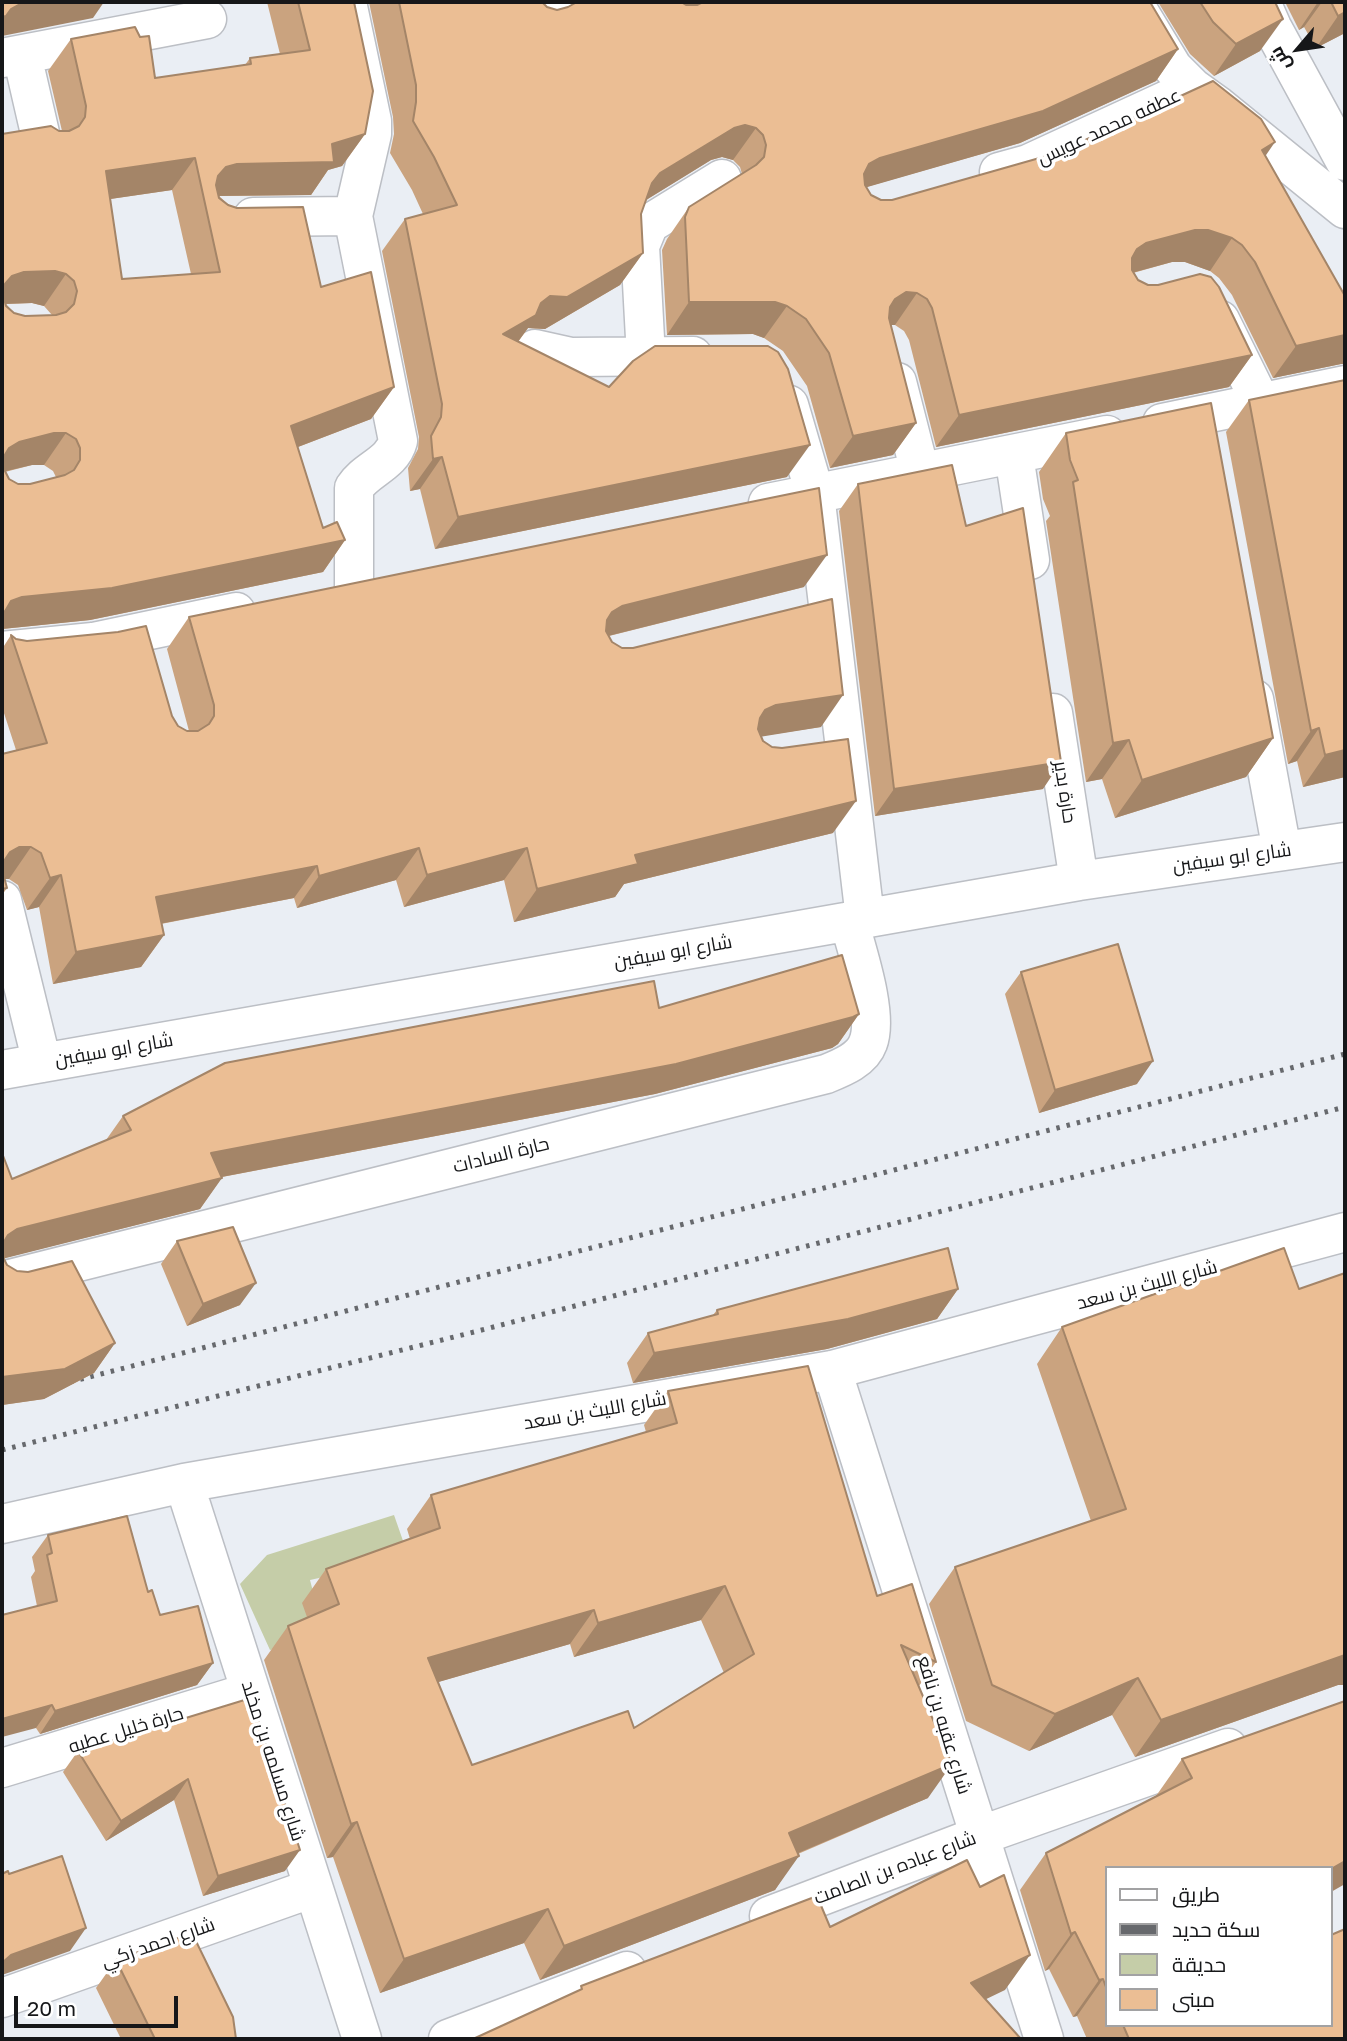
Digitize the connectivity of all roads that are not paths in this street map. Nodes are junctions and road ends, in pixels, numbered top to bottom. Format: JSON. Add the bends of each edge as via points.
{"nodes":[{"id":1,"x":347,"y":2,"type":"edge"},
{"id":2,"x":567,"y":2,"type":"edge"},
{"id":3,"x":1133,"y":2,"type":"edge"},
{"id":4,"x":1261,"y":2,"type":"edge"},
{"id":5,"x":145,"y":16,"type":"edge"},
{"id":6,"x":207,"y":19,"type":"dead end"},
{"id":7,"x":535,"y":20,"type":"edge"},
{"id":8,"x":12,"y":57,"type":"edge"},
{"id":9,"x":1193,"y":88,"type":"junction"},
{"id":10,"x":42,"y":142,"type":"edge"},
{"id":11,"x":1345,"y":161,"type":"edge"},
{"id":12,"x":722,"y":179,"type":"dead end"},
{"id":13,"x":964,"y":182,"type":"edge"},
{"id":14,"x":1345,"y":209,"type":"edge"},
{"id":15,"x":353,"y":216,"type":"junction"},
{"id":16,"x":215,"y":218,"type":"edge"},
{"id":17,"x":1202,"y":291,"type":"edge"},
{"id":18,"x":888,"y":346,"type":"edge"},
{"id":19,"x":535,"y":349,"type":"edge"},
{"id":20,"x":726,"y":356,"type":"edge"},
{"id":21,"x":646,"y":357,"type":"junction"},
{"id":22,"x":771,"y":369,"type":"edge"},
{"id":23,"x":1345,"y":385,"type":"edge"},
{"id":24,"x":1261,"y":402,"type":"junction"},
{"id":25,"x":1014,"y":455,"type":"junction"},
{"id":26,"x":920,"y":472,"type":"junction"},
{"id":27,"x":815,"y":494,"type":"junction"},
{"id":28,"x":734,"y":510,"type":"edge"},
{"id":29,"x":395,"y":579,"type":"edge"},
{"id":30,"x":354,"y":588,"type":"junction"},
{"id":31,"x":1035,"y":592,"type":"edge"},
{"id":32,"x":314,"y":596,"type":"edge"},
{"id":33,"x":273,"y":604,"type":"edge"},
{"id":34,"x":828,"y":604,"type":"junction"},
{"id":35,"x":789,"y":613,"type":"edge"},
{"id":36,"x":139,"y":632,"type":"junction"},
{"id":37,"x":2,"y":651,"type":"edge"},
{"id":38,"x":1247,"y":660,"type":"edge"},
{"id":39,"x":149,"y":668,"type":"edge"},
{"id":40,"x":1048,"y":675,"type":"edge"},
{"id":41,"x":844,"y":746,"type":"junction"},
{"id":42,"x":807,"y":752,"type":"edge"},
{"id":43,"x":1345,"y":842,"type":"edge"},
{"id":44,"x":1282,"y":851,"type":"junction"},
{"id":45,"x":1079,"y":881,"type":"junction"},
{"id":46,"x":2,"y":900,"type":"edge"},
{"id":47,"x":857,"y":919,"type":"junction"},
{"id":48,"x":42,"y":1063,"type":"junction"},
{"id":49,"x":2,"y":1070,"type":"edge"},
{"id":50,"x":1345,"y":1232,"type":"edge"},
{"id":51,"x":2,"y":1281,"type":"edge"},
{"id":52,"x":832,"y":1370,"type":"junction"},
{"id":53,"x":184,"y":1483,"type":"junction"},
{"id":54,"x":2,"y":1524,"type":"edge"},
{"id":55,"x":250,"y":1692,"type":"junction"},
{"id":56,"x":1254,"y":1738,"type":"edge"},
{"id":57,"x":2,"y":1768,"type":"edge"},
{"id":58,"x":979,"y":1836,"type":"junction"},
{"id":59,"x":313,"y":1888,"type":"junction"},
{"id":60,"x":733,"y":1930,"type":"edge"},
{"id":61,"x":656,"y":1960,"type":"edge"},
{"id":62,"x":2,"y":1998,"type":"edge"},
{"id":63,"x":362,"y":2039,"type":"edge"},
{"id":64,"x":448,"y":2039,"type":"edge"},
{"id":65,"x":1044,"y":2039,"type":"edge"}],
"edges":[{"from":1,"to":15,"type":"street","via":[[372,121]]},
{"from":2,"to":7,"type":"street"},
{"from":3,"to":9,"type":"street","via":[[1173,68]]},
{"from":4,"to":11,"type":"street"},
{"from":5,"to":6,"type":"street"},
{"from":5,"to":8,"type":"street"},
{"from":8,"to":10,"type":"street"},
{"from":9,"to":13,"type":"street","name":"عطفه محمد عويس","via":[[1028,164]]},
{"from":9,"to":14,"type":"street"},
{"from":12,"to":21,"type":"street","via":[[649,224],[643,234]]},
{"from":15,"to":16,"type":"street"},
{"from":15,"to":30,"type":"street","via":[[398,441],[393,455],[354,488]]},
{"from":17,"to":24,"type":"street","via":[[1215,308]]},
{"from":18,"to":26,"type":"street"},
{"from":19,"to":21,"type":"street","via":[[571,356]]},
{"from":20,"to":21,"type":"street"},
{"from":22,"to":27,"type":"street","name":"حارة السادات","via":[[786,392]]},
{"from":23,"to":24,"type":"street"},
{"from":24,"to":25,"type":"street","via":[[1203,428]]},
{"from":25,"to":26,"type":"street"},
{"from":25,"to":31,"type":"street"},
{"from":26,"to":27,"type":"street"},
{"from":27,"to":28,"type":"street"},
{"from":27,"to":34,"type":"street","name":"حارة السادات"},
{"from":29,"to":30,"type":"street"},
{"from":30,"to":32,"type":"street"},
{"from":33,"to":36,"type":"street"},
{"from":34,"to":35,"type":"street"},
{"from":34,"to":41,"type":"street","name":"حارة السادات"},
{"from":36,"to":37,"type":"street","via":[[93,642]]},
{"from":36,"to":39,"type":"street"},
{"from":38,"to":44,"type":"street"},
{"from":40,"to":45,"type":"street","name":"حارة بدير"},
{"from":41,"to":42,"type":"street"},
{"from":41,"to":47,"type":"street","name":"حارة السادات"},
{"from":43,"to":44,"type":"street","name":"شارع ابو سيفين"},
{"from":44,"to":45,"type":"street","name":"شارع ابو سيفين"},
{"from":45,"to":47,"type":"street","name":"شارع ابو سيفين"},
{"from":46,"to":48,"type":"street"},
{"from":47,"to":48,"type":"street","name":"شارع ابو سيفين"},
{"from":47,"to":51,"type":"street","name":"حارة السادات","via":[[873,1019],[868,1045],[850,1064],[826,1074]]},
{"from":48,"to":49,"type":"street","name":"شارع ابو سيفين"},
{"from":50,"to":52,"type":"street","name":"شارع الليث بن سعد"},
{"from":52,"to":53,"type":"street","name":"شارع الليث بن سعد"},
{"from":52,"to":58,"type":"street","name":"شارع عقبه بن نافع"},
{"from":53,"to":54,"type":"street","name":"شارع الليث بن سعد"},
{"from":53,"to":55,"type":"street","name":"شارع مسلمه بن مخلد"},
{"from":55,"to":57,"type":"street","name":"حارة خليل عطيه"},
{"from":55,"to":59,"type":"street","name":"شارع مسلمه بن مخلد"},
{"from":56,"to":58,"type":"street","name":"شارع عباده بن الصامت"},
{"from":58,"to":60,"type":"street","name":"شارع عباده بن الصامت"},
{"from":58,"to":65,"type":"street","name":"شارع عقبه بن نافع"},
{"from":59,"to":62,"type":"street","name":"شارع احمد زكي"},
{"from":59,"to":63,"type":"street","name":"شارع مسلمه بن مخلد"},
{"from":61,"to":64,"type":"street"}]}
